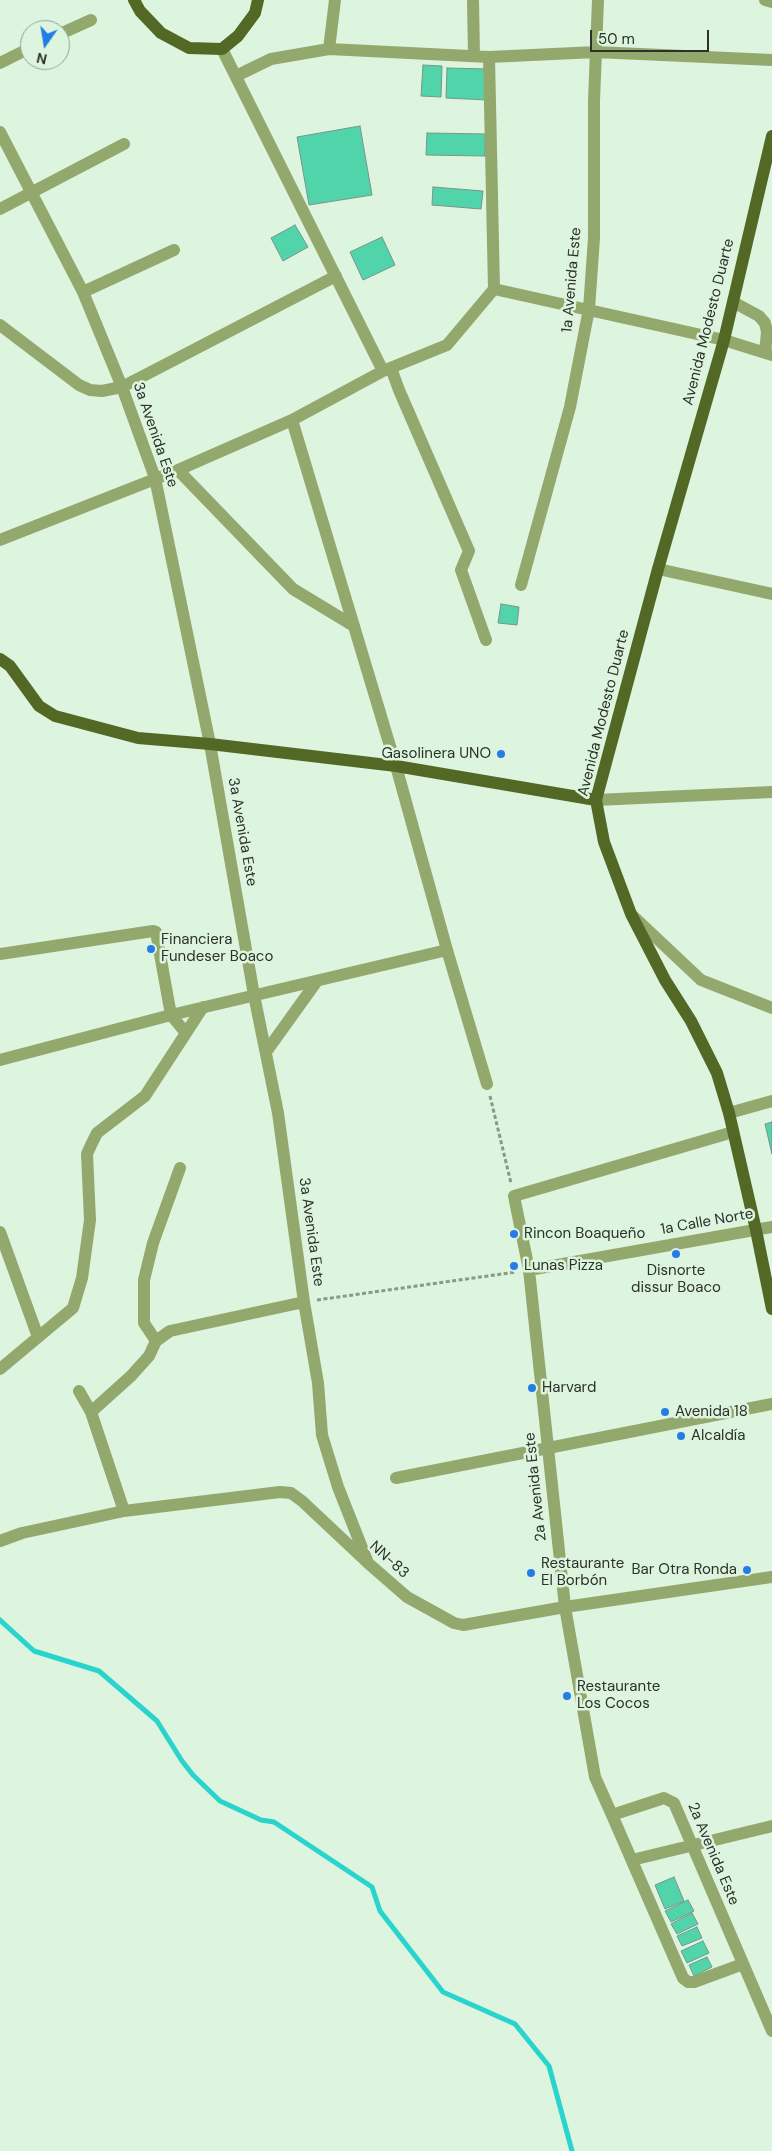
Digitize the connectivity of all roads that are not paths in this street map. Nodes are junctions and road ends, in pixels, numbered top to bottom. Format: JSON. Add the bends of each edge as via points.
{"nodes":[{"id":1,"x":134,"y":0,"type":"edge"},
{"id":2,"x":258,"y":0,"type":"edge"},
{"id":3,"x":335,"y":0,"type":"edge"},
{"id":4,"x":473,"y":0,"type":"edge"},
{"id":5,"x":598,"y":0,"type":"edge"},
{"id":6,"x":766,"y":0,"type":"edge"},
{"id":7,"x":772,"y":2,"type":"edge"},
{"id":8,"x":91,"y":20,"type":"dead end"},
{"id":9,"x":70,"y":29,"type":"edge"},
{"id":10,"x":222,"y":49,"type":"junction"},
{"id":11,"x":330,"y":49,"type":"junction"},
{"id":12,"x":596,"y":52,"type":"junction"},
{"id":13,"x":20,"y":53,"type":"edge"},
{"id":14,"x":474,"y":56,"type":"junction"},
{"id":15,"x":489,"y":57,"type":"junction"},
{"id":16,"x":772,"y":60,"type":"edge"},
{"id":17,"x":0,"y":63,"type":"edge"},
{"id":18,"x":236,"y":76,"type":"junction"},
{"id":19,"x":0,"y":132,"type":"edge"},
{"id":20,"x":772,"y":136,"type":"edge"},
{"id":21,"x":124,"y":144,"type":"dead end"},
{"id":22,"x":769,"y":164,"type":"edge"},
{"id":23,"x":30,"y":192,"type":"junction"},
{"id":24,"x":0,"y":209,"type":"edge"},
{"id":25,"x":174,"y":250,"type":"dead end"},
{"id":26,"x":336,"y":276,"type":"junction"},
{"id":27,"x":494,"y":289,"type":"junction"},
{"id":28,"x":83,"y":292,"type":"junction"},
{"id":29,"x":732,"y":302,"type":"junction"},
{"id":30,"x":589,"y":309,"type":"junction"},
{"id":31,"x":0,"y":325,"type":"edge"},
{"id":32,"x":724,"y":340,"type":"junction"},
{"id":33,"x":768,"y":354,"type":"edge"},
{"id":34,"x":387,"y":370,"type":"junction"},
{"id":35,"x":122,"y":387,"type":"junction"},
{"id":36,"x":292,"y":420,"type":"junction"},
{"id":37,"x":178,"y":470,"type":"junction"},
{"id":38,"x":155,"y":478,"type":"junction"},
{"id":39,"x":0,"y":540,"type":"edge"},
{"id":40,"x":658,"y":569,"type":"junction"},
{"id":41,"x":521,"y":585,"type":"dead end"},
{"id":42,"x":772,"y":594,"type":"edge"},
{"id":43,"x":354,"y":626,"type":"junction"},
{"id":44,"x":486,"y":640,"type":"dead end"},
{"id":45,"x":0,"y":659,"type":"edge"},
{"id":46,"x":210,"y":744,"type":"junction"},
{"id":47,"x":396,"y":766,"type":"junction"},
{"id":48,"x":772,"y":792,"type":"edge"},
{"id":49,"x":596,"y":800,"type":"junction"},
{"id":50,"x":631,"y":914,"type":"junction"},
{"id":51,"x":447,"y":950,"type":"junction"},
{"id":52,"x":0,"y":954,"type":"edge"},
{"id":53,"x":317,"y":981,"type":"junction"},
{"id":54,"x":254,"y":995,"type":"junction"},
{"id":55,"x":203,"y":1007,"type":"junction"},
{"id":56,"x":772,"y":1008,"type":"edge"},
{"id":57,"x":171,"y":1015,"type":"junction"},
{"id":58,"x":186,"y":1033,"type":"junction"},
{"id":59,"x":266,"y":1052,"type":"junction"},
{"id":60,"x":0,"y":1060,"type":"edge"},
{"id":61,"x":487,"y":1084,"type":"road end"},
{"id":62,"x":772,"y":1101,"type":"edge"},
{"id":63,"x":729,"y":1113,"type":"junction"},
{"id":64,"x":733,"y":1132,"type":"junction"},
{"id":65,"x":180,"y":1168,"type":"dead end"},
{"id":66,"x":772,"y":1227,"type":"edge"},
{"id":67,"x":756,"y":1230,"type":"junction"},
{"id":68,"x":0,"y":1232,"type":"edge"},
{"id":69,"x":530,"y":1270,"type":"junction"},
{"id":70,"x":304,"y":1302,"type":"junction"},
{"id":71,"x":772,"y":1310,"type":"edge"},
{"id":72,"x":38,"y":1336,"type":"junction"},
{"id":73,"x":156,"y":1341,"type":"junction"},
{"id":74,"x":0,"y":1369,"type":"edge"},
{"id":75,"x":80,"y":1391,"type":"dead end"},
{"id":76,"x":772,"y":1404,"type":"edge"},
{"id":77,"x":91,"y":1412,"type":"junction"},
{"id":78,"x":548,"y":1448,"type":"junction"},
{"id":79,"x":396,"y":1478,"type":"dead end"},
{"id":80,"x":124,"y":1511,"type":"junction"},
{"id":81,"x":0,"y":1541,"type":"edge"},
{"id":82,"x":368,"y":1563,"type":"junction"},
{"id":83,"x":772,"y":1577,"type":"edge"},
{"id":84,"x":566,"y":1607,"type":"junction"},
{"id":85,"x":612,"y":1815,"type":"junction"},
{"id":86,"x":772,"y":1826,"type":"edge"},
{"id":87,"x":692,"y":1844,"type":"junction"},
{"id":88,"x":632,"y":1860,"type":"junction"},
{"id":89,"x":743,"y":1964,"type":"junction"},
{"id":90,"x":772,"y":2031,"type":"edge"}],
"edges":[{"from":1,"to":10,"type":"main road","via":[[161,33],[189,48]]},
{"from":2,"to":10,"type":"main road","via":[[256,13],[238,36]]},
{"from":3,"to":11,"type":"street"},
{"from":4,"to":14,"type":"street"},
{"from":5,"to":12,"type":"street","name":"1a Avenida Este"},
{"from":6,"to":7,"type":"street"},
{"from":8,"to":9,"type":"street"},
{"from":10,"to":18,"type":"street"},
{"from":11,"to":14,"type":"street"},
{"from":11,"to":18,"type":"street","via":[[270,59]]},
{"from":12,"to":15,"type":"street"},
{"from":12,"to":16,"type":"street"},
{"from":12,"to":30,"type":"street","name":"1a Avenida Este","via":[[594,238]]},
{"from":13,"to":17,"type":"street"},
{"from":14,"to":15,"type":"street"},
{"from":15,"to":27,"type":"street"},
{"from":18,"to":26,"type":"street"},
{"from":19,"to":23,"type":"street","name":"3a Avenida Este"},
{"from":20,"to":22,"type":"main road","name":"Avenida Modesto Duarte"},
{"from":21,"to":23,"type":"street"},
{"from":22,"to":29,"type":"main road","name":"Avenida Modesto Duarte"},
{"from":23,"to":24,"type":"street"},
{"from":23,"to":28,"type":"street","name":"3a Avenida Este"},
{"from":25,"to":28,"type":"street"},
{"from":26,"to":34,"type":"street"},
{"from":26,"to":35,"type":"street"},
{"from":27,"to":30,"type":"street"},
{"from":27,"to":34,"type":"street","via":[[447,345]]},
{"from":28,"to":35,"type":"street","name":"3a Avenida Este"},
{"from":29,"to":32,"type":"main road","name":"Avenida Modesto Duarte"},
{"from":29,"to":33,"type":"street","via":[[759,316],[765,323]]},
{"from":30,"to":32,"type":"street"},
{"from":30,"to":41,"type":"street","name":"1a Avenida Este","via":[[570,407]]},
{"from":31,"to":35,"type":"street","via":[[79,385],[102,391]]},
{"from":32,"to":33,"type":"street"},
{"from":32,"to":40,"type":"main road","name":"Avenida Modesto Duarte"},
{"from":34,"to":36,"type":"street"},
{"from":34,"to":44,"type":"street","via":[[469,551],[461,570]]},
{"from":35,"to":38,"type":"street","name":"3a Avenida Este"},
{"from":36,"to":37,"type":"street"},
{"from":36,"to":43,"type":"street"},
{"from":37,"to":38,"type":"street"},
{"from":37,"to":43,"type":"street","via":[[293,590]]},
{"from":38,"to":39,"type":"street"},
{"from":38,"to":46,"type":"street","name":"3a Avenida Este"},
{"from":40,"to":42,"type":"street"},
{"from":40,"to":49,"type":"main road","name":"Avenida Modesto Duarte"},
{"from":43,"to":47,"type":"street"},
{"from":45,"to":46,"type":"main road","via":[[10,666],[39,706],[55,716],[138,738]]},
{"from":46,"to":47,"type":"main road"},
{"from":46,"to":54,"type":"street","name":"3a Avenida Este"},
{"from":47,"to":49,"type":"main road"},
{"from":47,"to":51,"type":"street"},
{"from":48,"to":49,"type":"street"},
{"from":49,"to":50,"type":"main road","name":"Avenida Modesto Duarte","via":[[604,842]]},
{"from":50,"to":56,"type":"street","via":[[701,980]]},
{"from":50,"to":63,"type":"main road","name":"Avenida Modesto Duarte","via":[[665,980],[692,1021],[717,1073]]},
{"from":51,"to":53,"type":"street"},
{"from":51,"to":61,"type":"street"},
{"from":52,"to":57,"type":"street","via":[[153,931],[158,934]]},
{"from":53,"to":54,"type":"street"},
{"from":53,"to":59,"type":"street"},
{"from":54,"to":55,"type":"street"},
{"from":54,"to":59,"type":"street","name":"3a Avenida Este"},
{"from":55,"to":57,"type":"street"},
{"from":55,"to":58,"type":"street"},
{"from":57,"to":58,"type":"street"},
{"from":57,"to":60,"type":"street"},
{"from":58,"to":72,"type":"street","via":[[145,1096],[97,1133],[91,1144],[87,1154],[90,1220],[82,1278],[73,1308]]},
{"from":59,"to":70,"type":"street","name":"3a Avenida Este","via":[[278,1113]]},
{"from":62,"to":63,"type":"street"},
{"from":63,"to":64,"type":"main road","name":"Avenida Modesto Duarte"},
{"from":64,"to":67,"type":"main road","name":"Avenida Modesto Duarte"},
{"from":64,"to":69,"type":"street","name":"2a Avenida Este","via":[[513,1190]]},
{"from":65,"to":73,"type":"street","via":[[153,1243],[144,1280],[144,1323]]},
{"from":66,"to":67,"type":"street","name":"1a Calle Norte"},
{"from":67,"to":69,"type":"street","name":"1a Calle Norte"},
{"from":67,"to":71,"type":"main road","name":"Avenida Modesto Duarte"},
{"from":68,"to":72,"type":"street"},
{"from":69,"to":78,"type":"street","name":"2a Avenida Este"},
{"from":70,"to":73,"type":"street","via":[[170,1331]]},
{"from":70,"to":82,"type":"street","name":"3a Avenida Este","via":[[318,1383],[322,1436]]},
{"from":72,"to":74,"type":"street"},
{"from":73,"to":77,"type":"street","via":[[149,1356],[131,1376]]},
{"from":75,"to":77,"type":"street"},
{"from":76,"to":78,"type":"street"},
{"from":77,"to":80,"type":"street"},
{"from":78,"to":79,"type":"street"},
{"from":78,"to":84,"type":"street","name":"2a Avenida Este"},
{"from":80,"to":81,"type":"street","name":"NN-83","number":"NN-83","via":[[22,1532]]},
{"from":80,"to":82,"type":"street","name":"NN-83","number":"NN-83","via":[[290,1493]]},
{"from":82,"to":84,"type":"street","name":"NN-83","number":"NN-83","via":[[407,1597],[454,1623]]},
{"from":83,"to":84,"type":"street","name":"NN-83","number":"NN-83"},
{"from":84,"to":85,"type":"street","name":"2a Avenida Este","via":[[595,1777]]},
{"from":85,"to":87,"type":"street","name":"2a Avenida Este","via":[[664,1798],[674,1803]]},
{"from":85,"to":88,"type":"street"},
{"from":86,"to":87,"type":"street"},
{"from":87,"to":88,"type":"street"},
{"from":87,"to":89,"type":"street","name":"2a Avenida Este"},
{"from":88,"to":89,"type":"street","via":[[683,1978],[694,1982]]},
{"from":89,"to":90,"type":"street","name":"2a Avenida Este"}]}
